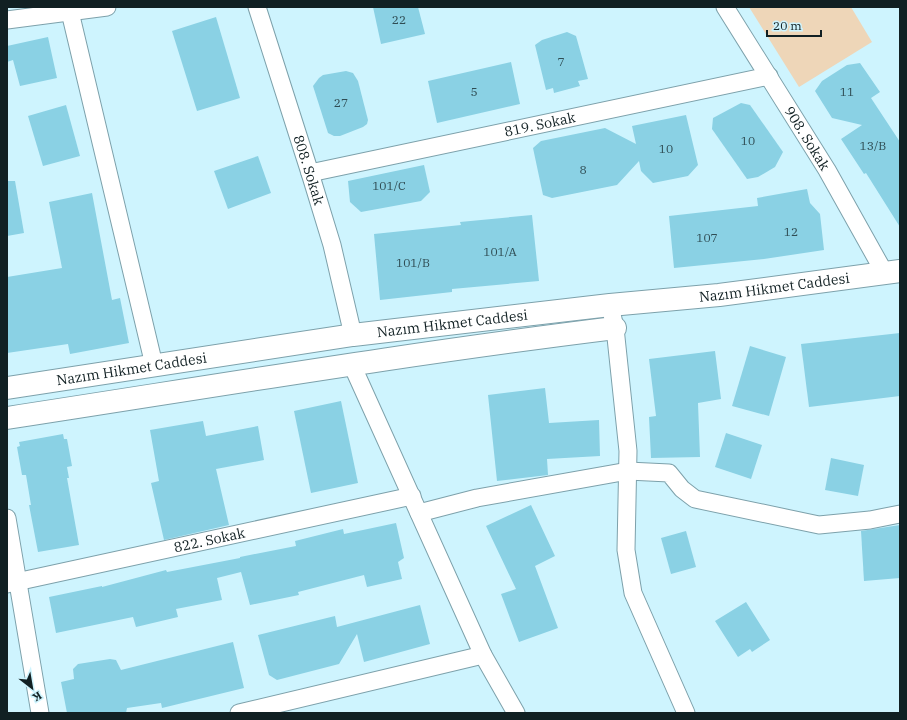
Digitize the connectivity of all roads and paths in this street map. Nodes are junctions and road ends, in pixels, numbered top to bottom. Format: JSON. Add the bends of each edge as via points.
{"nodes":[{"id":1,"x":107,"y":7,"type":"edge"},
{"id":2,"x":257,"y":7,"type":"edge"},
{"id":3,"x":725,"y":7,"type":"edge"},
{"id":4,"x":70,"y":12,"type":"junction"},
{"id":5,"x":7,"y":20,"type":"edge"},
{"id":6,"x":769,"y":76,"type":"junction"},
{"id":7,"x":310,"y":173,"type":"junction"},
{"id":8,"x":892,"y":271,"type":"edge"},
{"id":9,"x":610,"y":305,"type":"junction"},
{"id":10,"x":614,"y":328,"type":"junction"},
{"id":11,"x":353,"y":335,"type":"junction"},
{"id":12,"x":154,"y":365,"type":"junction"},
{"id":13,"x":352,"y":365,"type":"junction"},
{"id":14,"x":7,"y":388,"type":"edge"},
{"id":15,"x":7,"y":418,"type":"edge"},
{"id":16,"x":628,"y":471,"type":"junction"},
{"id":17,"x":412,"y":496,"type":"junction"},
{"id":18,"x":419,"y":513,"type":"junction"},
{"id":19,"x":900,"y":514,"type":"edge"},
{"id":20,"x":7,"y":518,"type":"edge"},
{"id":21,"x":13,"y":582,"type":"edge"},
{"id":22,"x":482,"y":655,"type":"junction"},
{"id":23,"x":40,"y":713,"type":"edge"},
{"id":24,"x":239,"y":713,"type":"edge"},
{"id":25,"x":516,"y":713,"type":"edge"},
{"id":26,"x":686,"y":713,"type":"edge"}],
"edges":[{"from":1,"to":4,"type":"street"},
{"from":2,"to":7,"type":"street","name":"808. Sokak"},
{"from":3,"to":6,"type":"street","name":"908. Sokak"},
{"from":4,"to":5,"type":"street"},
{"from":4,"to":12,"type":"street"},
{"from":6,"to":7,"type":"street","name":"819. Sokak"},
{"from":6,"to":8,"type":"street","name":"908. Sokak"},
{"from":7,"to":11,"type":"street","name":"808. Sokak","via":[[332,245]]},
{"from":8,"to":9,"type":"street","name":"Nazım Hikmet Caddesi","via":[[719,295]]},
{"from":9,"to":10,"type":"street"},
{"from":9,"to":11,"type":"street","name":"Nazım Hikmet Caddesi"},
{"from":10,"to":13,"type":"street","name":"Nazım Hikmet Caddesi"},
{"from":10,"to":16,"type":"street"},
{"from":11,"to":12,"type":"street","name":"Nazım Hikmet Caddesi"},
{"from":12,"to":14,"type":"street","name":"Nazım Hikmet Caddesi"},
{"from":13,"to":15,"type":"street","name":"Nazım Hikmet Caddesi"},
{"from":13,"to":17,"type":"street"},
{"from":16,"to":18,"type":"street","via":[[477,498]]},
{"from":16,"to":19,"type":"street","via":[[669,473],[695,500],[820,525]]},
{"from":16,"to":26,"type":"street","via":[[626,550],[633,593]]},
{"from":17,"to":18,"type":"street"},
{"from":17,"to":21,"type":"street","name":"822. Sokak"},
{"from":18,"to":22,"type":"street"},
{"from":20,"to":21,"type":"street"},
{"from":21,"to":23,"type":"street"},
{"from":22,"to":24,"type":"street"},
{"from":22,"to":25,"type":"street"}]}
